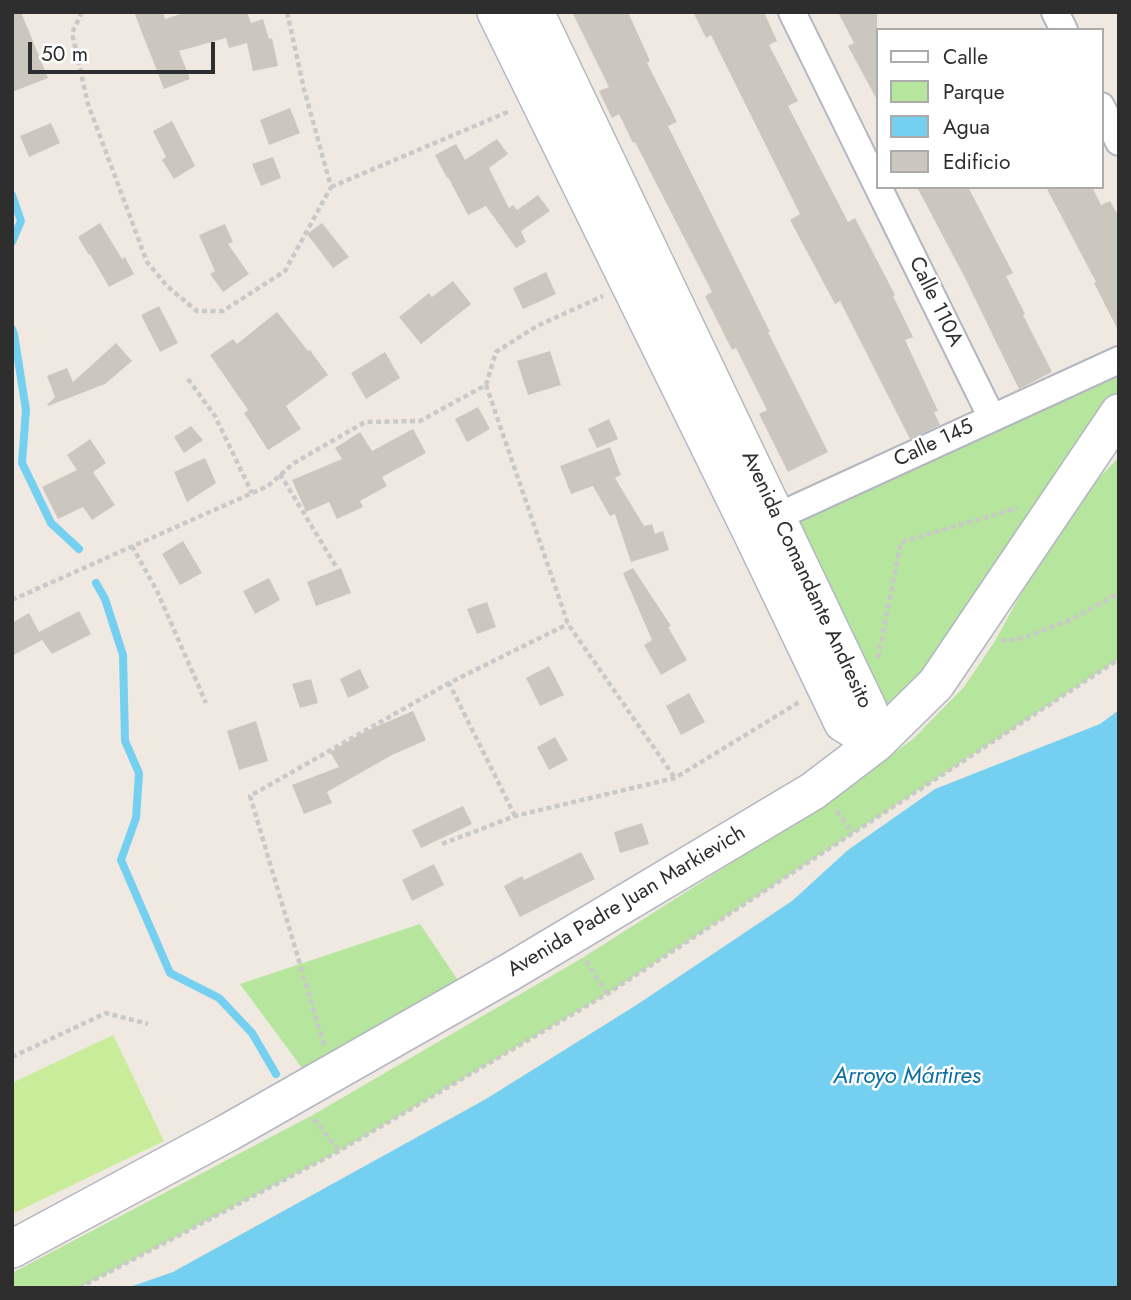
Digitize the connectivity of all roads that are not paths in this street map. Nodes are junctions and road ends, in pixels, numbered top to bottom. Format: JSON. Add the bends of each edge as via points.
{"nodes":[{"id":1,"x":496,"y":12,"type":"edge"},
{"id":2,"x":535,"y":12,"type":"edge"},
{"id":3,"x":792,"y":12,"type":"edge"},
{"id":4,"x":1055,"y":12,"type":"edge"},
{"id":5,"x":1062,"y":28,"type":"edge"},
{"id":6,"x":1103,"y":110,"type":"edge"},
{"id":7,"x":1119,"y":142,"type":"edge"},
{"id":8,"x":876,"y":182,"type":"edge"},
{"id":9,"x":879,"y":189,"type":"edge"},
{"id":10,"x":1119,"y":360,"type":"edge"},
{"id":11,"x":1119,"y":413,"type":"edge"},
{"id":12,"x":992,"y":418,"type":"junction"},
{"id":13,"x":764,"y":523,"type":"junction"},
{"id":14,"x":872,"y":726,"type":"junction"},
{"id":15,"x":12,"y":1249,"type":"edge"}],
"edges":[{"from":1,"to":13,"type":"main road","name":"Avenida Comandante Andresito","via":[[630,284]]},
{"from":2,"to":13,"type":"main road","name":"Avenida Comandante Andresito"},
{"from":3,"to":8,"type":"street","name":"Calle 110A"},
{"from":4,"to":5,"type":"street"},
{"from":6,"to":7,"type":"street"},
{"from":9,"to":12,"type":"street","name":"Calle 110A"},
{"from":10,"to":12,"type":"street","name":"Calle 145"},
{"from":11,"to":14,"type":"main road","name":"Avenida Padre Juan Markievich","via":[[936,684]]},
{"from":12,"to":13,"type":"street","name":"Calle 145"},
{"from":13,"to":14,"type":"main road","name":"Avenida Comandante Andresito"},
{"from":13,"to":14,"type":"main road","name":"Avenida Comandante Andresito","via":[[844,723]]},
{"from":14,"to":15,"type":"main road","name":"Avenida Padre Juan Markievich","via":[[813,791],[510,972]]}]}
